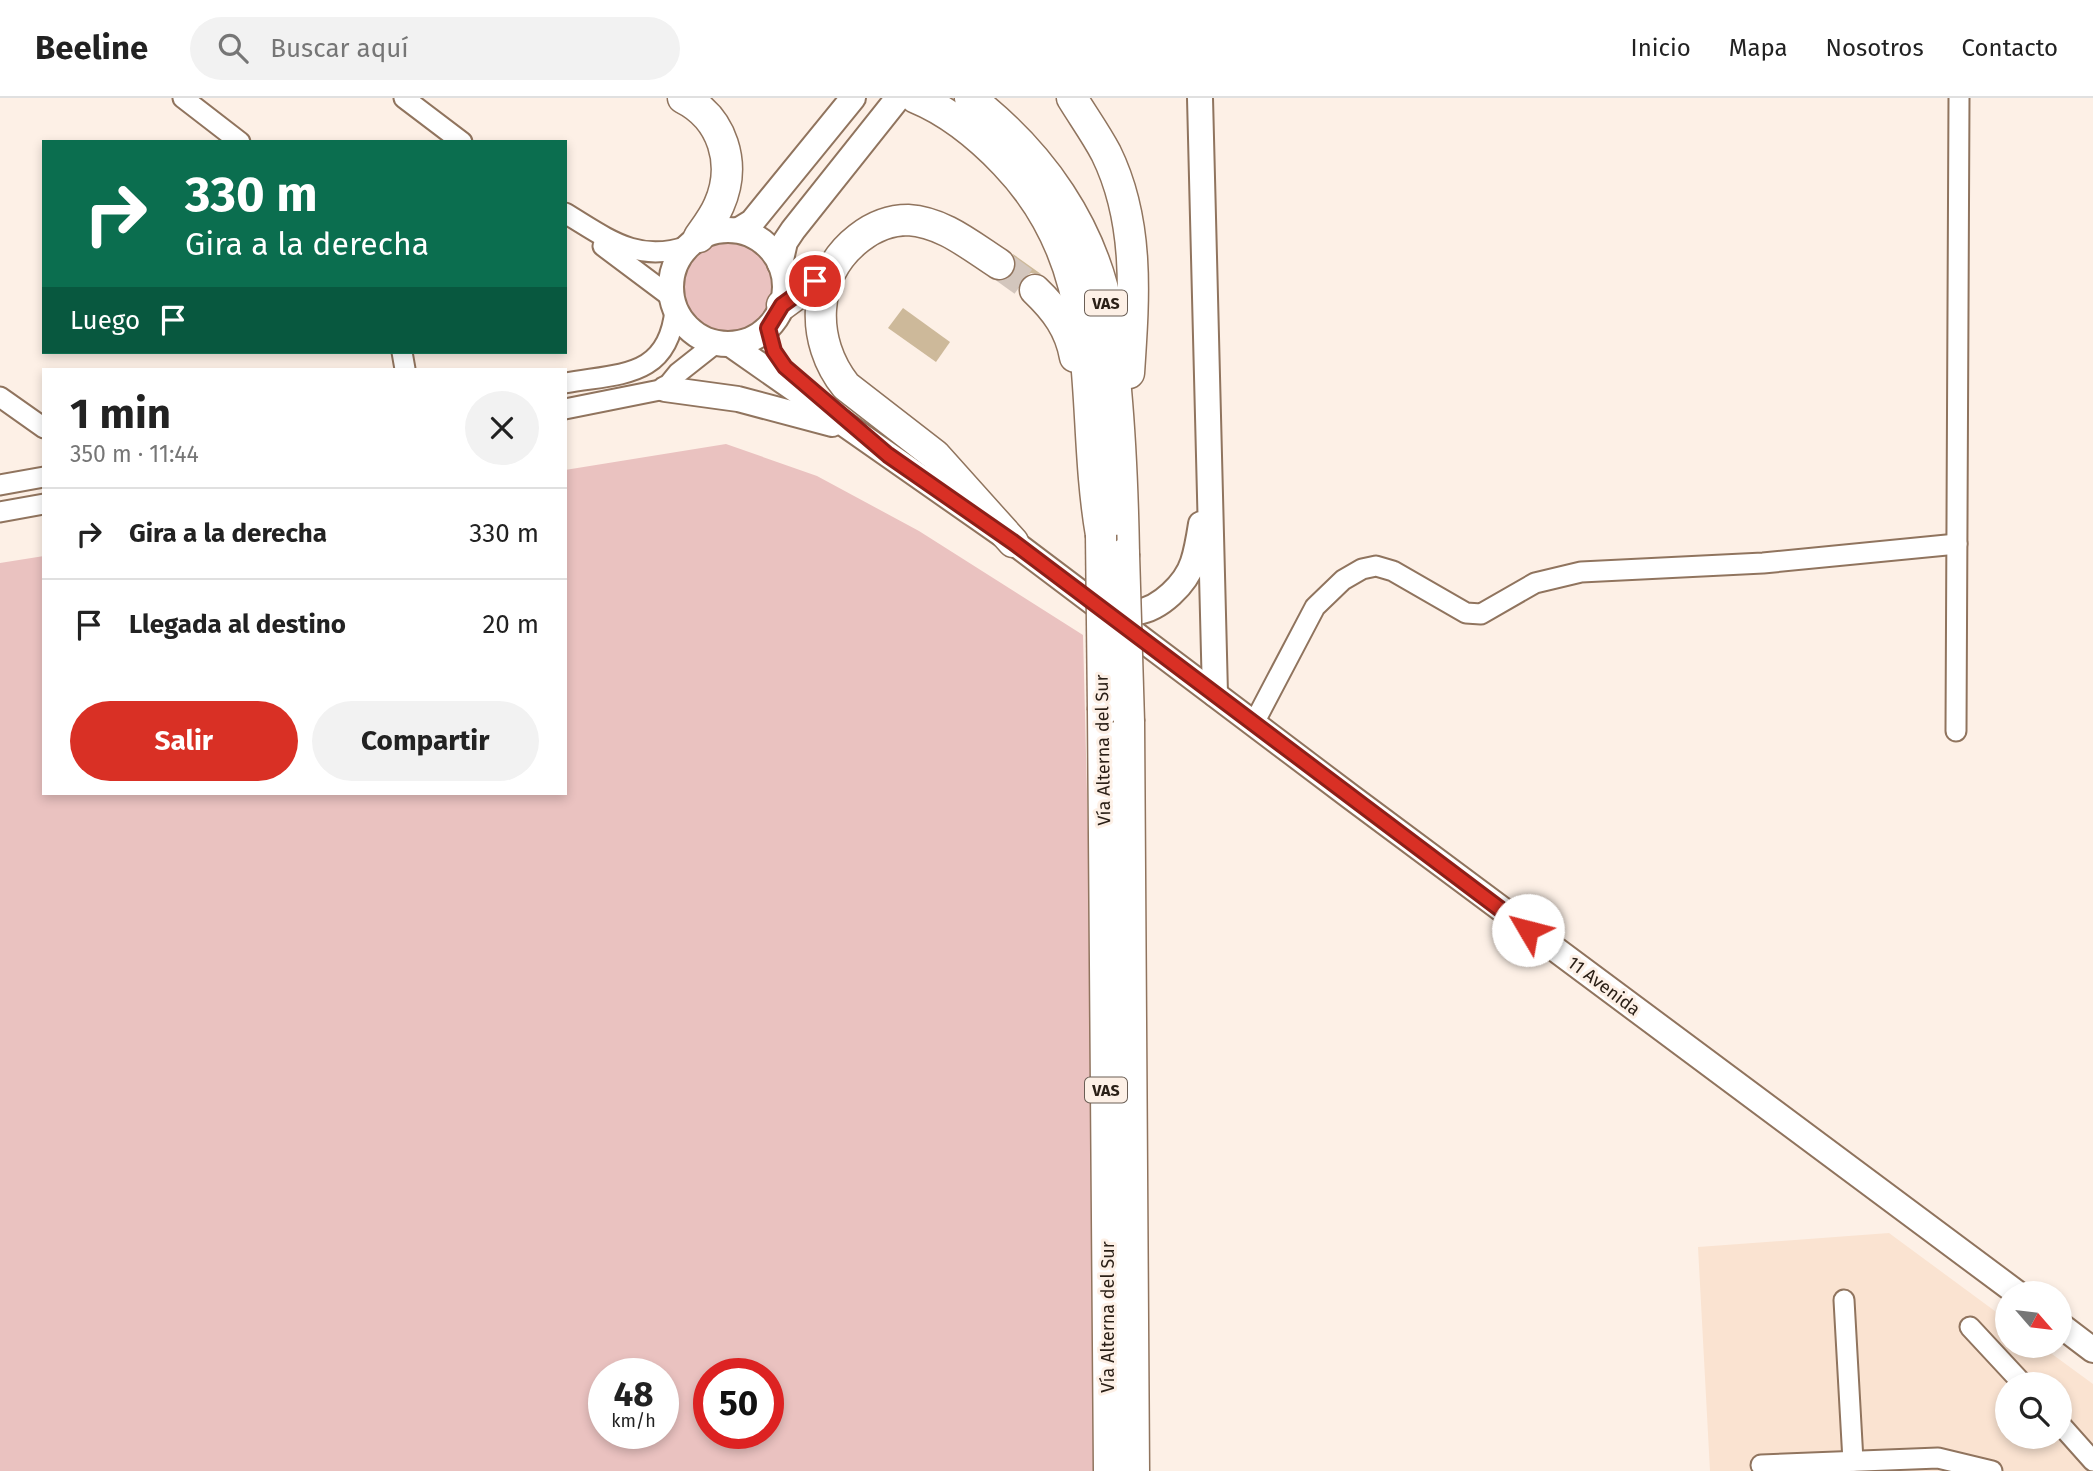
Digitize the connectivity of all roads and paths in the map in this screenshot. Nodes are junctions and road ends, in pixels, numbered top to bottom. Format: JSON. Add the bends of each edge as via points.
{"nodes":[{"id":1,"x":183,"y":98,"type":"edge"},
{"id":2,"x":404,"y":98,"type":"edge"},
{"id":3,"x":683,"y":98,"type":"edge"},
{"id":4,"x":853,"y":98,"type":"edge"},
{"id":5,"x":898,"y":98,"type":"edge"},
{"id":6,"x":916,"y":98,"type":"edge"},
{"id":7,"x":1072,"y":98,"type":"edge"},
{"id":8,"x":1200,"y":98,"type":"edge"},
{"id":9,"x":1959,"y":98,"type":"edge"},
{"id":10,"x":960,"y":107,"type":"edge"},
{"id":11,"x":237,"y":140,"type":"edge"},
{"id":12,"x":459,"y":140,"type":"edge"},
{"id":13,"x":567,"y":214,"type":"edge"},
{"id":14,"x":567,"y":220,"type":"edge"},
{"id":15,"x":739,"y":230,"type":"junction"},
{"id":16,"x":693,"y":242,"type":"junction"},
{"id":17,"x":780,"y":264,"type":"junction"},
{"id":18,"x":999,"y":264,"type":"tunnel mouth"},
{"id":19,"x":831,"y":269,"type":"junction"},
{"id":20,"x":1035,"y":290,"type":"tunnel mouth"},
{"id":21,"x":673,"y":303,"type":"junction"},
{"id":22,"x":775,"y":316,"type":"junction"},
{"id":23,"x":723,"y":344,"type":"junction"},
{"id":24,"x":567,"y":383,"type":"edge"},
{"id":25,"x":665,"y":389,"type":"junction"},
{"id":26,"x":0,"y":397,"type":"edge"},
{"id":27,"x":567,"y":409,"type":"edge"},
{"id":28,"x":42,"y":427,"type":"edge"},
{"id":29,"x":851,"y":429,"type":"junction"},
{"id":30,"x":888,"y":455,"type":"junction"},
{"id":31,"x":1123,"y":468,"type":"junction"},
{"id":32,"x":42,"y":477,"type":"edge"},
{"id":33,"x":0,"y":485,"type":"edge"},
{"id":34,"x":1209,"y":489,"type":"junction"},
{"id":35,"x":42,"y":504,"type":"edge"},
{"id":36,"x":0,"y":512,"type":"edge"},
{"id":37,"x":1099,"y":526,"type":"junction"},
{"id":38,"x":1013,"y":542,"type":"junction"},
{"id":39,"x":1957,"y":544,"type":"junction"},
{"id":40,"x":1099,"y":607,"type":"junction"},
{"id":41,"x":1216,"y":694,"type":"junction"},
{"id":42,"x":1116,"y":716,"type":"junction"},
{"id":43,"x":1254,"y":723,"type":"junction"},
{"id":44,"x":1956,"y":731,"type":"dead end"},
{"id":45,"x":2001,"y":1281,"type":"edge"},
{"id":46,"x":1844,"y":1300,"type":"dead end"},
{"id":47,"x":1970,"y":1327,"type":"dead end"},
{"id":48,"x":2072,"y":1334,"type":"edge"},
{"id":49,"x":2093,"y":1350,"type":"edge"},
{"id":50,"x":2012,"y":1372,"type":"edge"},
{"id":51,"x":2072,"y":1437,"type":"edge"},
{"id":52,"x":1853,"y":1461,"type":"junction"},
{"id":53,"x":2093,"y":1461,"type":"edge"},
{"id":54,"x":1761,"y":1465,"type":"dead end"},
{"id":55,"x":1109,"y":1471,"type":"edge"},
{"id":56,"x":1134,"y":1471,"type":"edge"},
{"id":57,"x":1992,"y":1471,"type":"edge"}],
"edges":[{"from":1,"to":11,"type":"street"},
{"from":2,"to":12,"type":"street"},
{"from":3,"to":16,"type":"highway","via":[[711,118],[726,161],[720,204]]},
{"from":4,"to":15,"type":"main road","via":[[752,222]]},
{"from":5,"to":17,"type":"main road","via":[[793,230]]},
{"from":6,"to":10,"type":"highway","name":"Vía Alterna del Sur","number":"VAS"},
{"from":7,"to":31,"type":"highway","via":[[1105,152],[1129,222],[1133,317]]},
{"from":8,"to":34,"type":"main road"},
{"from":9,"to":39,"type":"street"},
{"from":10,"to":31,"type":"highway","name":"Vía Alterna del Sur","number":"VAS","via":[[1000,121],[1064,197],[1086,239],[1109,318]]},
{"from":10,"to":37,"type":"highway","name":"Vía Alterna del Sur","number":"VAS","via":[[1045,214],[1067,259],[1082,318]]},
{"from":13,"to":16,"type":"street","via":[[628,249],[663,253]]},
{"from":14,"to":21,"type":"street"},
{"from":15,"to":16,"type":"main road","via":[[712,232]]},
{"from":15,"to":17,"type":"main road","via":[[764,242]]},
{"from":16,"to":21,"type":"main road","via":[[673,269]]},
{"from":17,"to":22,"type":"main road","via":[[784,277]]},
{"from":18,"to":19,"type":"highway","via":[[947,230],[909,220],[867,231]]},
{"from":19,"to":22,"type":"highway"},
{"from":19,"to":38,"type":"highway","via":[[820,320],[836,373],[861,400],[935,456]]},
{"from":20,"to":37,"type":"highway","via":[[1064,324],[1072,342]]},
{"from":21,"to":23,"type":"main road","via":[[691,332]]},
{"from":21,"to":24,"type":"street","via":[[669,335],[649,365]]},
{"from":22,"to":23,"type":"main road","via":[[744,342]]},
{"from":22,"to":30,"type":"main road","name":"11 Avenida","via":[[774,351],[780,362]]},
{"from":23,"to":25,"type":"street","via":[[678,373]]},
{"from":23,"to":29,"type":"main road","name":"11 Avenida"},
{"from":25,"to":27,"type":"street"},
{"from":25,"to":29,"type":"main road","via":[[738,399]]},
{"from":26,"to":28,"type":"street"},
{"from":29,"to":30,"type":"main road","name":"11 Avenida"},
{"from":30,"to":38,"type":"main road","name":"11 Avenida"},
{"from":31,"to":42,"type":"highway","name":"Vía Alterna del Sur","number":"VAS","bridge":true},
{"from":32,"to":33,"type":"street"},
{"from":34,"to":40,"type":"main road","via":[[1192,564],[1173,592],[1139,612]]},
{"from":34,"to":41,"type":"main road"},
{"from":35,"to":36,"type":"street"},
{"from":37,"to":42,"type":"highway","name":"Vía Alterna del Sur","number":"VAS","bridge":true},
{"from":38,"to":40,"type":"main road","name":"11 Avenida"},
{"from":39,"to":43,"type":"street","via":[[1763,563],[1581,572],[1535,583],[1481,614],[1466,613],[1393,571],[1376,566],[1362,569],[1315,607]]},
{"from":39,"to":44,"type":"street"},
{"from":40,"to":41,"type":"main road","name":"11 Avenida"},
{"from":41,"to":43,"type":"main road","name":"11 Avenida"},
{"from":42,"to":55,"type":"highway","name":"Vía Alterna del Sur","number":"VAS"},
{"from":42,"to":56,"type":"highway","name":"Vía Alterna del Sur","number":"VAS"},
{"from":43,"to":45,"type":"main road","name":"11 Avenida"},
{"from":46,"to":52,"type":"street"},
{"from":47,"to":50,"type":"street"},
{"from":48,"to":49,"type":"main road"},
{"from":51,"to":53,"type":"street"},
{"from":52,"to":54,"type":"street"},
{"from":52,"to":57,"type":"street","via":[[1938,1458]]}]}
